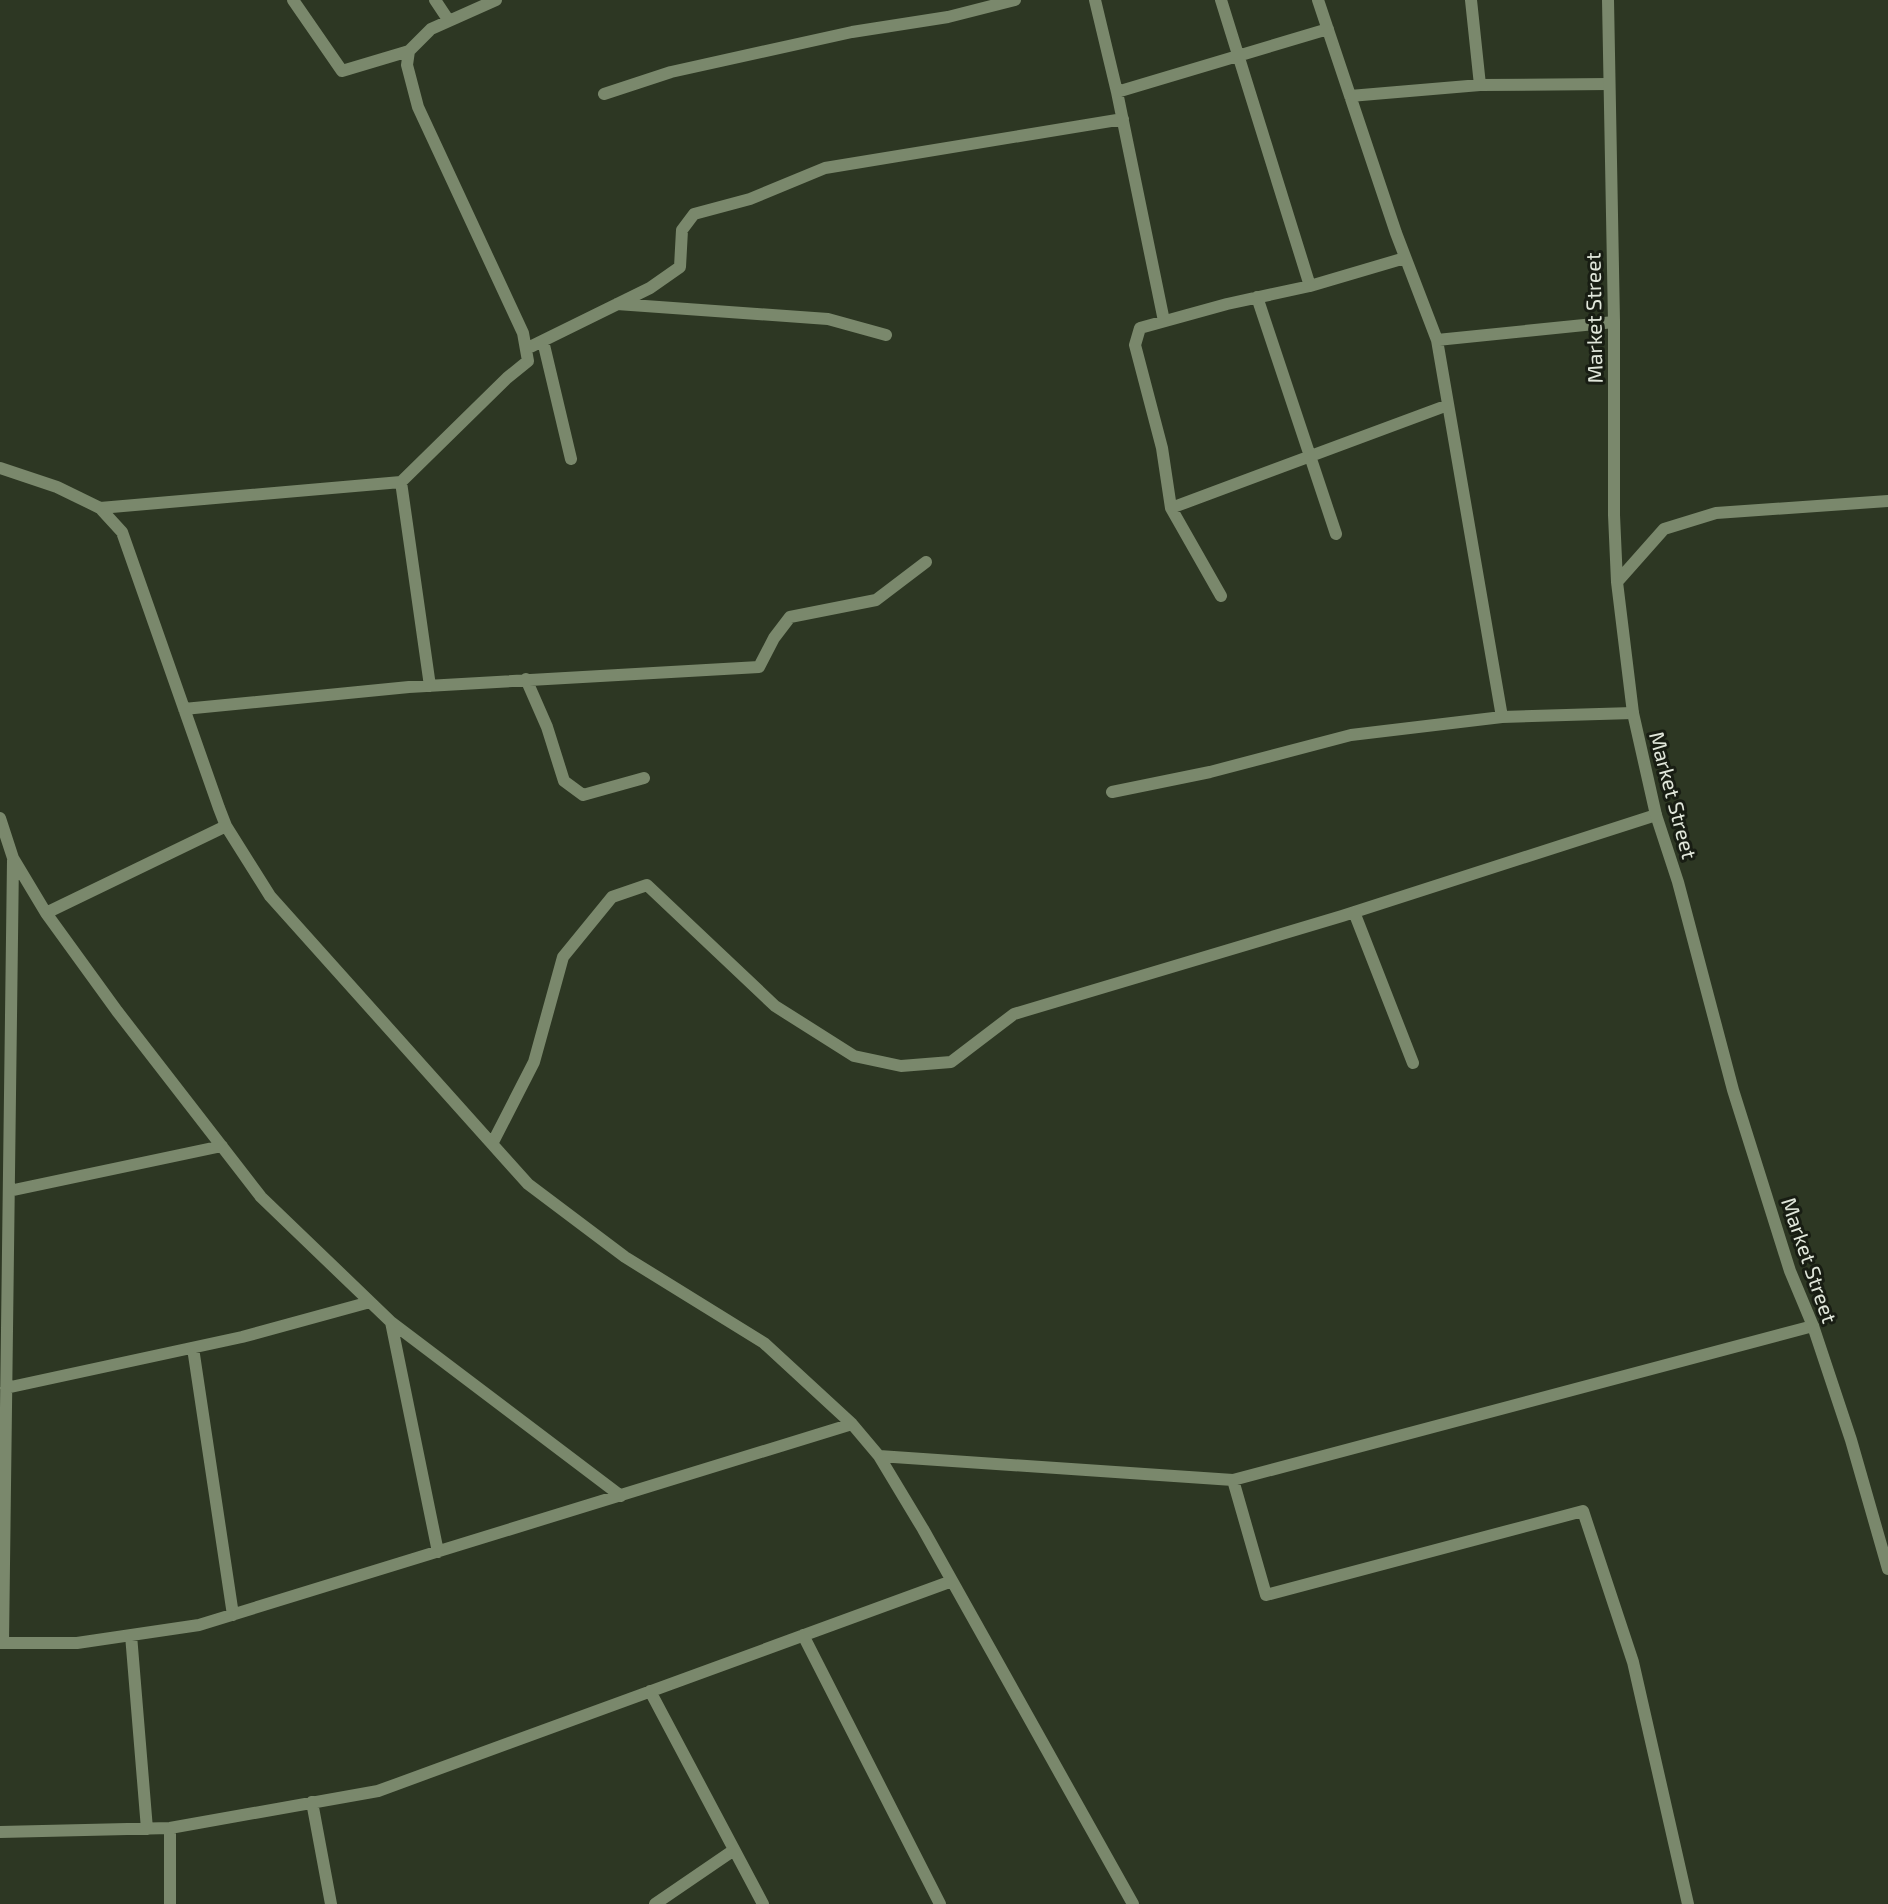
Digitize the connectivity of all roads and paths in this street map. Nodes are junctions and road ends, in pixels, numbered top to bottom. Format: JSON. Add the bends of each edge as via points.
{"nodes":[{"id":1,"x":293,"y":0,"type":"edge"},
{"id":2,"x":435,"y":0,"type":"edge"},
{"id":3,"x":496,"y":0,"type":"edge"},
{"id":4,"x":1015,"y":0,"type":"edge"},
{"id":5,"x":1095,"y":0,"type":"edge"},
{"id":6,"x":1221,"y":0,"type":"edge"},
{"id":7,"x":1318,"y":0,"type":"edge"},
{"id":8,"x":1471,"y":0,"type":"edge"},
{"id":9,"x":1608,"y":0,"type":"edge"},
{"id":10,"x":449,"y":21,"type":"junction"},
{"id":11,"x":1328,"y":28,"type":"junction"},
{"id":12,"x":409,"y":51,"type":"junction"},
{"id":13,"x":1238,"y":56,"type":"junction"},
{"id":14,"x":1610,"y":84,"type":"junction"},
{"id":15,"x":1480,"y":86,"type":"junction"},
{"id":16,"x":1118,"y":92,"type":"junction"},
{"id":17,"x":604,"y":94,"type":"dead end"},
{"id":18,"x":1350,"y":96,"type":"junction"},
{"id":19,"x":1123,"y":119,"type":"junction"},
{"id":20,"x":1405,"y":258,"type":"junction"},
{"id":21,"x":1310,"y":286,"type":"junction"},
{"id":22,"x":1257,"y":297,"type":"junction"},
{"id":23,"x":616,"y":304,"type":"junction"},
{"id":24,"x":1164,"y":321,"type":"junction"},
{"id":25,"x":1614,"y":322,"type":"junction"},
{"id":26,"x":886,"y":335,"type":"dead end"},
{"id":27,"x":1437,"y":340,"type":"junction"},
{"id":28,"x":543,"y":341,"type":"junction"},
{"id":29,"x":526,"y":349,"type":"junction"},
{"id":30,"x":1448,"y":405,"type":"junction"},
{"id":31,"x":1310,"y":457,"type":"junction"},
{"id":32,"x":571,"y":459,"type":"dead end"},
{"id":33,"x":0,"y":468,"type":"edge"},
{"id":34,"x":401,"y":482,"type":"junction"},
{"id":35,"x":1888,"y":501,"type":"edge"},
{"id":36,"x":99,"y":508,"type":"junction"},
{"id":37,"x":1172,"y":508,"type":"junction"},
{"id":38,"x":1336,"y":534,"type":"dead end"},
{"id":39,"x":926,"y":562,"type":"dead end"},
{"id":40,"x":1617,"y":582,"type":"junction"},
{"id":41,"x":1221,"y":596,"type":"dead end"},
{"id":42,"x":525,"y":679,"type":"junction"},
{"id":43,"x":430,"y":686,"type":"junction"},
{"id":44,"x":184,"y":709,"type":"junction"},
{"id":45,"x":1633,"y":713,"type":"junction"},
{"id":46,"x":1502,"y":717,"type":"junction"},
{"id":47,"x":644,"y":778,"type":"dead end"},
{"id":48,"x":1112,"y":792,"type":"dead end"},
{"id":49,"x":1656,"y":815,"type":"junction"},
{"id":50,"x":0,"y":818,"type":"edge"},
{"id":51,"x":226,"y":826,"type":"junction"},
{"id":52,"x":8,"y":854,"type":"edge"},
{"id":53,"x":1354,"y":912,"type":"junction"},
{"id":54,"x":46,"y":913,"type":"junction"},
{"id":55,"x":1413,"y":1063,"type":"dead end"},
{"id":56,"x":492,"y":1144,"type":"junction"},
{"id":57,"x":222,"y":1146,"type":"junction"},
{"id":58,"x":9,"y":1191,"type":"junction"},
{"id":59,"x":370,"y":1302,"type":"junction"},
{"id":60,"x":391,"y":1322,"type":"junction"},
{"id":61,"x":1813,"y":1326,"type":"junction"},
{"id":62,"x":193,"y":1348,"type":"junction"},
{"id":63,"x":6,"y":1388,"type":"junction"},
{"id":64,"x":852,"y":1424,"type":"junction"},
{"id":65,"x":879,"y":1456,"type":"junction"},
{"id":66,"x":1233,"y":1480,"type":"junction"},
{"id":67,"x":621,"y":1496,"type":"junction"},
{"id":68,"x":438,"y":1551,"type":"junction"},
{"id":69,"x":1888,"y":1569,"type":"edge"},
{"id":70,"x":952,"y":1581,"type":"junction"},
{"id":71,"x":233,"y":1615,"type":"junction"},
{"id":72,"x":131,"y":1635,"type":"junction"},
{"id":73,"x":803,"y":1635,"type":"junction"},
{"id":74,"x":2,"y":1642,"type":"edge"},
{"id":75,"x":650,"y":1691,"type":"junction"},
{"id":76,"x":312,"y":1802,"type":"junction"},
{"id":77,"x":170,"y":1828,"type":"junction"},
{"id":78,"x":147,"y":1829,"type":"junction"},
{"id":79,"x":0,"y":1832,"type":"edge"},
{"id":80,"x":734,"y":1850,"type":"junction"},
{"id":81,"x":170,"y":1904,"type":"edge"},
{"id":82,"x":331,"y":1904,"type":"edge"},
{"id":83,"x":655,"y":1904,"type":"edge"},
{"id":84,"x":763,"y":1904,"type":"edge"},
{"id":85,"x":940,"y":1904,"type":"edge"},
{"id":86,"x":1133,"y":1904,"type":"edge"},
{"id":87,"x":1688,"y":1904,"type":"edge"}],
"edges":[{"from":1,"to":12,"type":"street","via":[[342,71]]},
{"from":2,"to":10,"type":"street"},
{"from":3,"to":10,"type":"street"},
{"from":4,"to":17,"type":"street","via":[[671,72]]},
{"from":5,"to":16,"type":"street"},
{"from":6,"to":13,"type":"street"},
{"from":7,"to":11,"type":"street"},
{"from":8,"to":15,"type":"street"},
{"from":9,"to":14,"type":"street","name":"Market Street"},
{"from":10,"to":12,"type":"street","via":[[431,29]]},
{"from":11,"to":13,"type":"street"},
{"from":11,"to":18,"type":"street"},
{"from":12,"to":29,"type":"street","via":[[407,65],[418,107],[523,333]]},
{"from":13,"to":16,"type":"street"},
{"from":13,"to":21,"type":"street"},
{"from":14,"to":15,"type":"street"},
{"from":14,"to":25,"type":"street","name":"Market Street"},
{"from":15,"to":18,"type":"street"},
{"from":16,"to":19,"type":"street"},
{"from":18,"to":20,"type":"street"},
{"from":19,"to":23,"type":"street","via":[[825,168],[750,199],[694,214],[682,230],[680,267],[650,288]]},
{"from":19,"to":24,"type":"street"},
{"from":20,"to":21,"type":"street"},
{"from":20,"to":27,"type":"street"},
{"from":21,"to":22,"type":"street"},
{"from":22,"to":24,"type":"street"},
{"from":22,"to":31,"type":"street"},
{"from":23,"to":26,"type":"street","via":[[828,319]]},
{"from":23,"to":28,"type":"street"},
{"from":24,"to":37,"type":"street","via":[[1140,328],[1135,345],[1162,448]]},
{"from":25,"to":27,"type":"street"},
{"from":25,"to":40,"type":"street","name":"Market Street"},
{"from":27,"to":30,"type":"street"},
{"from":28,"to":29,"type":"street"},
{"from":28,"to":32,"type":"street"},
{"from":29,"to":34,"type":"street","via":[[528,361]]},
{"from":30,"to":31,"type":"street"},
{"from":30,"to":46,"type":"street"},
{"from":31,"to":37,"type":"street"},
{"from":31,"to":38,"type":"street"},
{"from":33,"to":36,"type":"street","via":[[57,487]]},
{"from":34,"to":36,"type":"street"},
{"from":34,"to":43,"type":"street"},
{"from":35,"to":40,"type":"street","via":[[1716,513],[1664,529]]},
{"from":36,"to":44,"type":"street","via":[[122,532]]},
{"from":37,"to":41,"type":"street"},
{"from":39,"to":42,"type":"street","via":[[876,600],[790,617],[759,667]]},
{"from":40,"to":45,"type":"street","name":"Market Street"},
{"from":42,"to":43,"type":"street"},
{"from":42,"to":47,"type":"street","via":[[547,727],[564,781],[583,795]]},
{"from":43,"to":44,"type":"street"},
{"from":44,"to":51,"type":"street"},
{"from":45,"to":46,"type":"street"},
{"from":45,"to":49,"type":"street","name":"Market Street"},
{"from":46,"to":48,"type":"street","via":[[1351,735]]},
{"from":49,"to":53,"type":"street"},
{"from":49,"to":61,"type":"street","name":"Market Street","via":[[1737,1101],[1790,1271]]},
{"from":50,"to":52,"type":"street"},
{"from":51,"to":54,"type":"street"},
{"from":51,"to":56,"type":"street","via":[[270,896]]},
{"from":52,"to":54,"type":"street"},
{"from":52,"to":58,"type":"street"},
{"from":53,"to":55,"type":"street"},
{"from":53,"to":56,"type":"street","via":[[1014,1014],[951,1062],[901,1066],[854,1056],[775,1006],[647,885],[612,897],[563,957],[534,1062]]},
{"from":54,"to":57,"type":"street"},
{"from":56,"to":64,"type":"street","via":[[528,1184],[625,1257],[764,1343]]},
{"from":57,"to":58,"type":"street"},
{"from":57,"to":59,"type":"street","via":[[261,1197]]},
{"from":58,"to":63,"type":"street"},
{"from":59,"to":60,"type":"street"},
{"from":59,"to":62,"type":"street"},
{"from":60,"to":67,"type":"street"},
{"from":60,"to":68,"type":"street"},
{"from":61,"to":66,"type":"street"},
{"from":61,"to":69,"type":"street","name":"Market Street"},
{"from":62,"to":63,"type":"street"},
{"from":62,"to":71,"type":"street"},
{"from":63,"to":74,"type":"street"},
{"from":64,"to":65,"type":"street"},
{"from":64,"to":67,"type":"street"},
{"from":65,"to":66,"type":"street"},
{"from":65,"to":70,"type":"street"},
{"from":66,"to":87,"type":"street","via":[[1266,1595],[1584,1512],[1633,1662]]},
{"from":67,"to":68,"type":"street"},
{"from":68,"to":71,"type":"street"},
{"from":70,"to":73,"type":"street"},
{"from":70,"to":86,"type":"street"},
{"from":71,"to":72,"type":"street","via":[[199,1625]]},
{"from":72,"to":74,"type":"street","via":[[77,1643]]},
{"from":72,"to":78,"type":"street"},
{"from":73,"to":75,"type":"street"},
{"from":73,"to":85,"type":"street"},
{"from":75,"to":76,"type":"street","via":[[378,1791]]},
{"from":75,"to":80,"type":"street"},
{"from":76,"to":77,"type":"street"},
{"from":76,"to":82,"type":"street"},
{"from":77,"to":78,"type":"street"},
{"from":77,"to":81,"type":"street"},
{"from":78,"to":79,"type":"street"},
{"from":80,"to":83,"type":"street"},
{"from":80,"to":84,"type":"street"}]}
